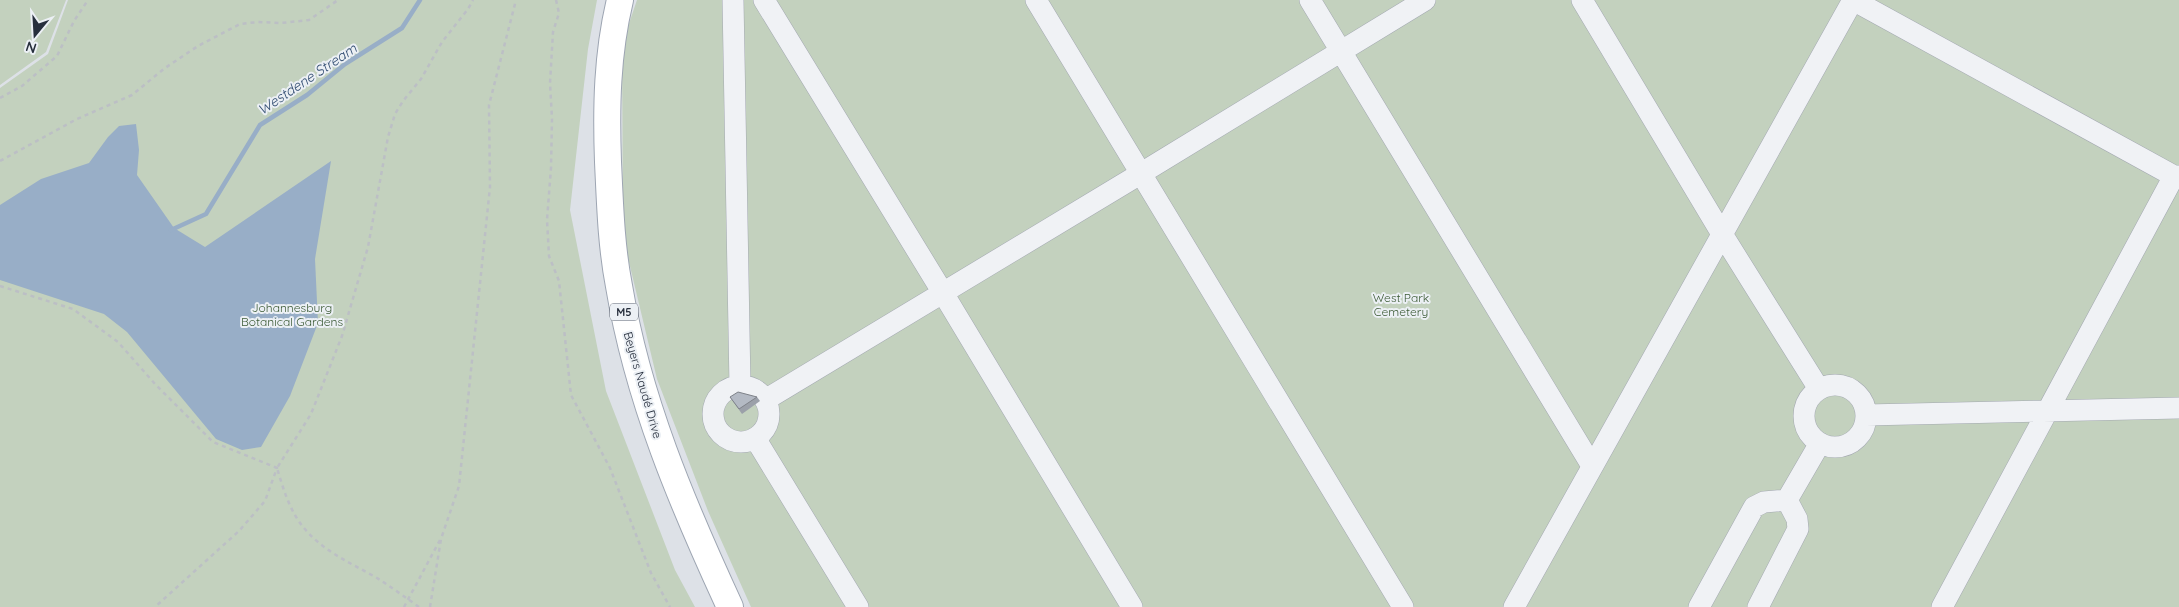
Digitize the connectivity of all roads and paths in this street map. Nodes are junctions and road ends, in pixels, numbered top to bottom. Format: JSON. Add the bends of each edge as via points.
{"nodes":[{"id":1,"x":88,"y":0,"type":"edge"},
{"id":2,"x":338,"y":0,"type":"edge"},
{"id":3,"x":473,"y":0,"type":"edge"},
{"id":4,"x":516,"y":0,"type":"edge"},
{"id":5,"x":556,"y":0,"type":"edge"},
{"id":6,"x":604,"y":0,"type":"edge"},
{"id":7,"x":620,"y":0,"type":"edge"},
{"id":8,"x":733,"y":0,"type":"edge"},
{"id":9,"x":764,"y":0,"type":"edge"},
{"id":10,"x":1036,"y":0,"type":"edge"},
{"id":11,"x":1310,"y":0,"type":"edge"},
{"id":12,"x":1425,"y":0,"type":"edge"},
{"id":13,"x":1582,"y":0,"type":"edge"},
{"id":14,"x":1853,"y":0,"type":"edge"},
{"id":15,"x":1340,"y":50,"type":"junction"},
{"id":16,"x":0,"y":98,"type":"edge"},
{"id":17,"x":0,"y":161,"type":"edge"},
{"id":18,"x":1140,"y":174,"type":"junction"},
{"id":19,"x":2176,"y":176,"type":"edge"},
{"id":20,"x":1722,"y":234,"type":"junction"},
{"id":21,"x":0,"y":286,"type":"edge"},
{"id":22,"x":943,"y":293,"type":"junction"},
{"id":23,"x":740,"y":386,"type":"junction"},
{"id":24,"x":1819,"y":389,"type":"junction"},
{"id":25,"x":765,"y":400,"type":"junction"},
{"id":26,"x":2179,"y":408,"type":"edge"},
{"id":27,"x":2048,"y":411,"type":"junction"},
{"id":28,"x":1866,"y":415,"type":"junction"},
{"id":29,"x":755,"y":438,"type":"junction"},
{"id":30,"x":1820,"y":443,"type":"junction"},
{"id":31,"x":1592,"y":466,"type":"junction"},
{"id":32,"x":277,"y":468,"type":"junction"},
{"id":33,"x":1787,"y":500,"type":"junction"},
{"id":34,"x":441,"y":539,"type":"junction"},
{"id":35,"x":407,"y":598,"type":"junction"},
{"id":36,"x":155,"y":607,"type":"edge"},
{"id":37,"x":404,"y":607,"type":"edge"},
{"id":38,"x":419,"y":607,"type":"edge"},
{"id":39,"x":430,"y":607,"type":"edge"},
{"id":40,"x":670,"y":607,"type":"edge"},
{"id":41,"x":714,"y":607,"type":"edge"},
{"id":42,"x":730,"y":607,"type":"edge"},
{"id":43,"x":858,"y":607,"type":"edge"},
{"id":44,"x":1132,"y":607,"type":"edge"},
{"id":45,"x":1403,"y":607,"type":"edge"},
{"id":46,"x":1514,"y":607,"type":"edge"},
{"id":47,"x":1700,"y":607,"type":"edge"},
{"id":48,"x":1758,"y":607,"type":"edge"},
{"id":49,"x":1942,"y":607,"type":"edge"}],
"edges":[{"from":1,"to":16,"type":"path","via":[[57,56],[22,86]]},
{"from":2,"to":17,"type":"path","via":[[308,20],[240,24],[198,46],[132,95],[76,119]]},
{"from":3,"to":32,"type":"path","via":[[395,114],[368,247],[342,336],[311,414]]},
{"from":4,"to":34,"type":"path","via":[[489,105],[490,187],[459,486]]},
{"from":5,"to":40,"type":"path","via":[[559,13],[553,32],[550,83],[551,168],[547,220],[549,256],[558,281],[572,395],[610,468],[651,573]]},
{"from":6,"to":41,"type":"main road","name":"Beyers Naudé Drive","number":"M5","via":[[592,98],[597,237],[603,272],[618,347],[639,425],[669,506]]},
{"from":7,"to":42,"type":"main road","name":"Beyers Naudé Drive","number":"M5","via":[[611,43],[607,121],[612,235],[618,285],[630,340],[668,465]]},
{"from":8,"to":23,"type":"lane"},
{"from":9,"to":22,"type":"lane"},
{"from":10,"to":18,"type":"lane"},
{"from":11,"to":15,"type":"lane"},
{"from":12,"to":15,"type":"lane"},
{"from":13,"to":20,"type":"lane"},
{"from":14,"to":19,"type":"lane"},
{"from":14,"to":20,"type":"lane"},
{"from":15,"to":18,"type":"lane"},
{"from":15,"to":31,"type":"lane"},
{"from":18,"to":22,"type":"lane"},
{"from":18,"to":45,"type":"lane"},
{"from":19,"to":27,"type":"lane"},
{"from":20,"to":24,"type":"lane"},
{"from":20,"to":31,"type":"lane"},
{"from":21,"to":32,"type":"path","via":[[73,309],[118,342],[213,442]]},
{"from":22,"to":25,"type":"lane"},
{"from":22,"to":44,"type":"lane"},
{"from":23,"to":25,"type":"lane","via":[[754,390]]},
{"from":23,"to":29,"type":"lane","via":[[721,394],[714,406],[714,421],[721,433],[734,440]]},
{"from":24,"to":28,"type":"lane","via":[[1835,384],[1850,389],[1862,400]]},
{"from":24,"to":30,"type":"lane","via":[[1808,400],[1804,416],[1808,431]]},
{"from":25,"to":29,"type":"lane","via":[[768,420]]},
{"from":26,"to":27,"type":"lane"},
{"from":27,"to":28,"type":"lane"},
{"from":27,"to":49,"type":"lane"},
{"from":28,"to":30,"type":"lane","via":[[1862,431],[1851,442],[1835,447]]},
{"from":29,"to":43,"type":"lane"},
{"from":30,"to":33,"type":"lane"},
{"from":31,"to":46,"type":"lane"},
{"from":32,"to":35,"type":"path","via":[[287,497],[303,527],[323,547]]},
{"from":32,"to":36,"type":"path","via":[[265,501],[239,531]]},
{"from":33,"to":47,"type":"lane","via":[[1764,502],[1754,507]]},
{"from":33,"to":48,"type":"lane","via":[[1797,519],[1798,530]]},
{"from":34,"to":35,"type":"path"},
{"from":34,"to":39,"type":"path"},
{"from":35,"to":37,"type":"path"},
{"from":35,"to":38,"type":"path"}]}
